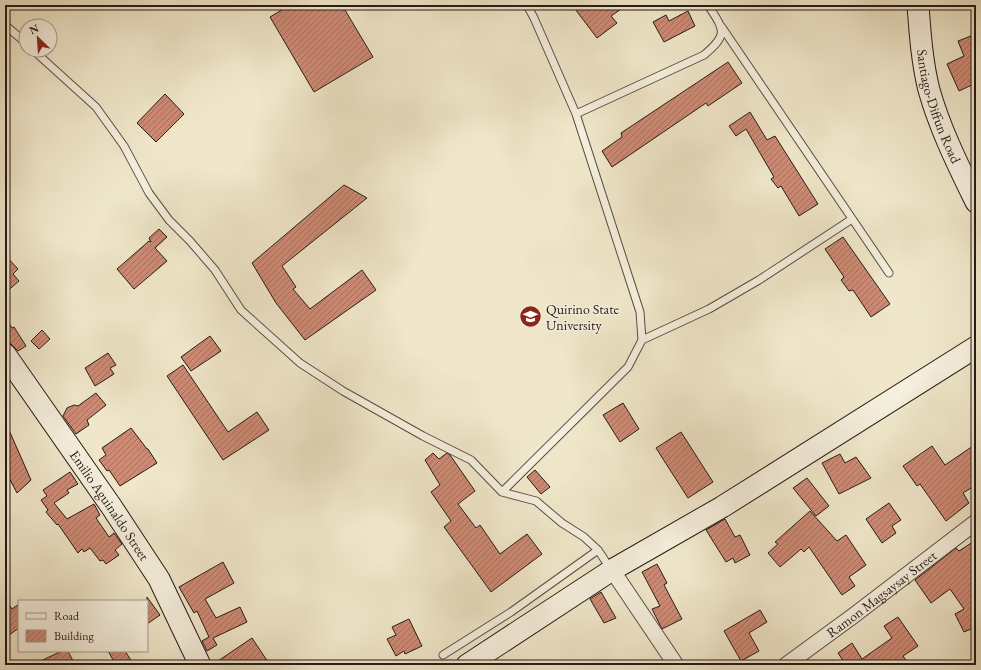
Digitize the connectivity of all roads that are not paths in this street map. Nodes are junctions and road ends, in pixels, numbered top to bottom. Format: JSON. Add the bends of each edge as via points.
{"nodes":[{"id":1,"x":527,"y":5,"type":"edge"},
{"id":2,"x":708,"y":5,"type":"edge"},
{"id":3,"x":918,"y":5,"type":"edge"},
{"id":4,"x":5,"y":25,"type":"edge"},
{"id":5,"x":721,"y":26,"type":"junction"},
{"id":6,"x":18,"y":37,"type":"edge"},
{"id":7,"x":42,"y":58,"type":"edge"},
{"id":8,"x":576,"y":114,"type":"junction"},
{"id":9,"x":976,"y":202,"type":"edge"},
{"id":10,"x":852,"y":219,"type":"junction"},
{"id":11,"x":889,"y":274,"type":"dead end"},
{"id":12,"x":642,"y":340,"type":"junction"},
{"id":13,"x":976,"y":347,"type":"edge"},
{"id":14,"x":8,"y":366,"type":"edge"},
{"id":15,"x":502,"y":492,"type":"junction"},
{"id":16,"x":976,"y":522,"type":"edge"},
{"id":17,"x":598,"y":550,"type":"junction"},
{"id":18,"x":612,"y":570,"type":"junction"},
{"id":19,"x":442,"y":655,"type":"dead end"},
{"id":20,"x":199,"y":665,"type":"edge"},
{"id":21,"x":467,"y":665,"type":"edge"},
{"id":22,"x":676,"y":665,"type":"edge"},
{"id":23,"x":786,"y":665,"type":"edge"}],
"edges":[{"from":1,"to":8,"type":"lane"},
{"from":2,"to":5,"type":"lane"},
{"from":3,"to":9,"type":"street","name":"Santiago-Diffun Road","via":[[929,89],[946,141]]},
{"from":4,"to":6,"type":"lane"},
{"from":5,"to":8,"type":"lane","via":[[722,36],[704,55]]},
{"from":5,"to":10,"type":"lane"},
{"from":7,"to":15,"type":"lane","via":[[96,107],[124,146],[150,193],[169,220],[216,270],[241,310],[300,363],[343,391],[471,460]]},
{"from":8,"to":12,"type":"lane","via":[[640,312]]},
{"from":10,"to":11,"type":"lane"},
{"from":10,"to":12,"type":"lane","via":[[760,280],[709,309]]},
{"from":12,"to":15,"type":"lane","via":[[628,367],[610,387]]},
{"from":13,"to":18,"type":"street","via":[[722,507]]},
{"from":14,"to":20,"type":"street","name":"Emilio Aguinaldo Street","via":[[111,506],[159,579]]},
{"from":15,"to":17,"type":"lane","via":[[536,501]]},
{"from":16,"to":23,"type":"street","name":"Ramon Magsaysay Street"},
{"from":17,"to":18,"type":"lane"},
{"from":17,"to":19,"type":"lane","via":[[511,612]]},
{"from":18,"to":21,"type":"street"},
{"from":18,"to":22,"type":"street"}]}
